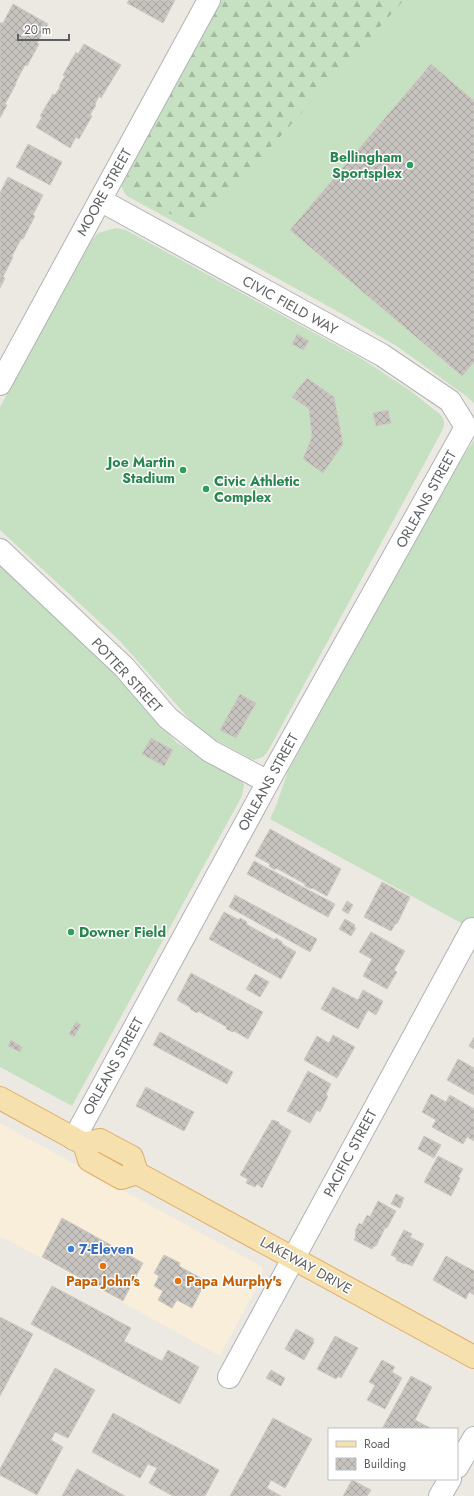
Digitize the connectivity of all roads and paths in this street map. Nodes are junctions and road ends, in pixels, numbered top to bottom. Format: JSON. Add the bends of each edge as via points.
{"nodes":[{"id":1,"x":209,"y":0,"type":"edge"},
{"id":2,"x":100,"y":200,"type":"junction"},
{"id":3,"x":0,"y":384,"type":"edge"},
{"id":4,"x":466,"y":427,"type":"joint"},
{"id":5,"x":0,"y":550,"type":"edge"},
{"id":6,"x":268,"y":782,"type":"junction"},
{"id":7,"x":472,"y":929,"type":"dead end"},
{"id":8,"x":0,"y":1098,"type":"edge"},
{"id":9,"x":79,"y":1142,"type":"junction"},
{"id":10,"x":293,"y":1258,"type":"junction"},
{"id":11,"x":474,"y":1357,"type":"edge"},
{"id":12,"x":229,"y":1377,"type":"dead end"},
{"id":13,"x":474,"y":1438,"type":"edge"},
{"id":14,"x":458,"y":1465,"type":"edge"},
{"id":15,"x":449,"y":1480,"type":"edge"},
{"id":16,"x":440,"y":1496,"type":"edge"}],
"edges":[{"from":1,"to":2,"type":"street","name":"MOORE STREET"},
{"from":2,"to":3,"type":"street","name":"MOORE STREET"},
{"from":2,"to":4,"type":"street","name":"CIVIC FIELD WAY","via":[[382,355],[450,402]]},
{"from":4,"to":6,"type":"street","name":"ORLEANS STREET"},
{"from":5,"to":6,"type":"street","name":"POTTER STREET","via":[[124,667],[168,718],[210,751]]},
{"from":6,"to":9,"type":"street","name":"ORLEANS STREET"},
{"from":7,"to":10,"type":"street","name":"PACIFIC STREET"},
{"from":8,"to":9,"type":"main road"},
{"from":9,"to":10,"type":"main road","name":"LAKEWAY DRIVE","via":[[100,1140],[132,1157],[137,1173]]},
{"from":10,"to":11,"type":"main road","name":"LAKEWAY DRIVE"},
{"from":10,"to":12,"type":"street","name":"PACIFIC STREET"},
{"from":13,"to":14,"type":"street"},
{"from":15,"to":16,"type":"street"}]}
